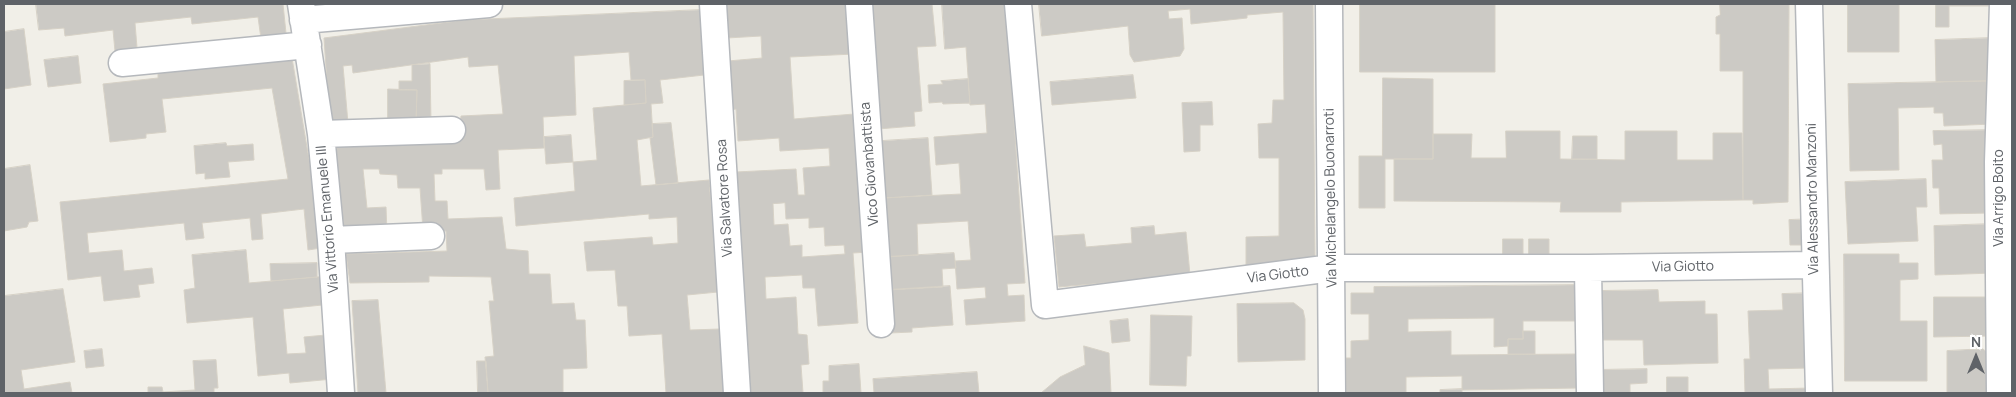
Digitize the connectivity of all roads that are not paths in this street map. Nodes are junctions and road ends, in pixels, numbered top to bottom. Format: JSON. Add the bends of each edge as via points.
{"nodes":[{"id":1,"x":489,"y":4,"type":"edge"},
{"id":2,"x":713,"y":4,"type":"edge"},
{"id":3,"x":858,"y":4,"type":"edge"},
{"id":4,"x":1018,"y":4,"type":"edge"},
{"id":5,"x":1329,"y":4,"type":"edge"},
{"id":6,"x":1809,"y":4,"type":"edge"},
{"id":7,"x":2002,"y":4,"type":"edge"},
{"id":8,"x":304,"y":23,"type":"edge"},
{"id":9,"x":122,"y":63,"type":"dead end"},
{"id":10,"x":452,"y":130,"type":"dead end"},
{"id":11,"x":321,"y":134,"type":"junction"},
{"id":12,"x":431,"y":236,"type":"dead end"},
{"id":13,"x":331,"y":240,"type":"junction"},
{"id":14,"x":1815,"y":265,"type":"junction"},
{"id":15,"x":1332,"y":268,"type":"junction"},
{"id":16,"x":1588,"y":268,"type":"junction"},
{"id":17,"x":881,"y":324,"type":"dead end"},
{"id":18,"x":341,"y":393,"type":"edge"},
{"id":19,"x":737,"y":393,"type":"edge"},
{"id":20,"x":1332,"y":393,"type":"edge"},
{"id":21,"x":1590,"y":393,"type":"edge"},
{"id":22,"x":1819,"y":393,"type":"edge"},
{"id":23,"x":2000,"y":393,"type":"edge"}],
"edges":[{"from":1,"to":8,"type":"street"},
{"from":2,"to":19,"type":"street","name":"Via Salvatore Rosa"},
{"from":3,"to":17,"type":"street","name":"Vico Giovanbattista"},
{"from":4,"to":15,"type":"street","name":"Via Giotto","via":[[1045,305]]},
{"from":5,"to":15,"type":"street","name":"Via Michelangelo Buonarroti"},
{"from":6,"to":14,"type":"street","name":"Via Alessandro Manzoni"},
{"from":7,"to":23,"type":"street","name":"Via Arrigo Boito","via":[[1998,162]]},
{"from":8,"to":9,"type":"street"},
{"from":8,"to":11,"type":"street","name":"Via Vittorio Emanuele III"},
{"from":10,"to":11,"type":"street"},
{"from":11,"to":13,"type":"street","name":"Via Vittorio Emanuele III"},
{"from":12,"to":13,"type":"street"},
{"from":13,"to":18,"type":"street","name":"Via Vittorio Emanuele III"},
{"from":14,"to":16,"type":"street","name":"Via Giotto"},
{"from":14,"to":22,"type":"street","name":"Via Alessandro Manzoni"},
{"from":15,"to":16,"type":"street","name":"Via Giotto"},
{"from":15,"to":20,"type":"street","name":"Via Michelangelo Buonarroti"},
{"from":16,"to":21,"type":"street"}]}
